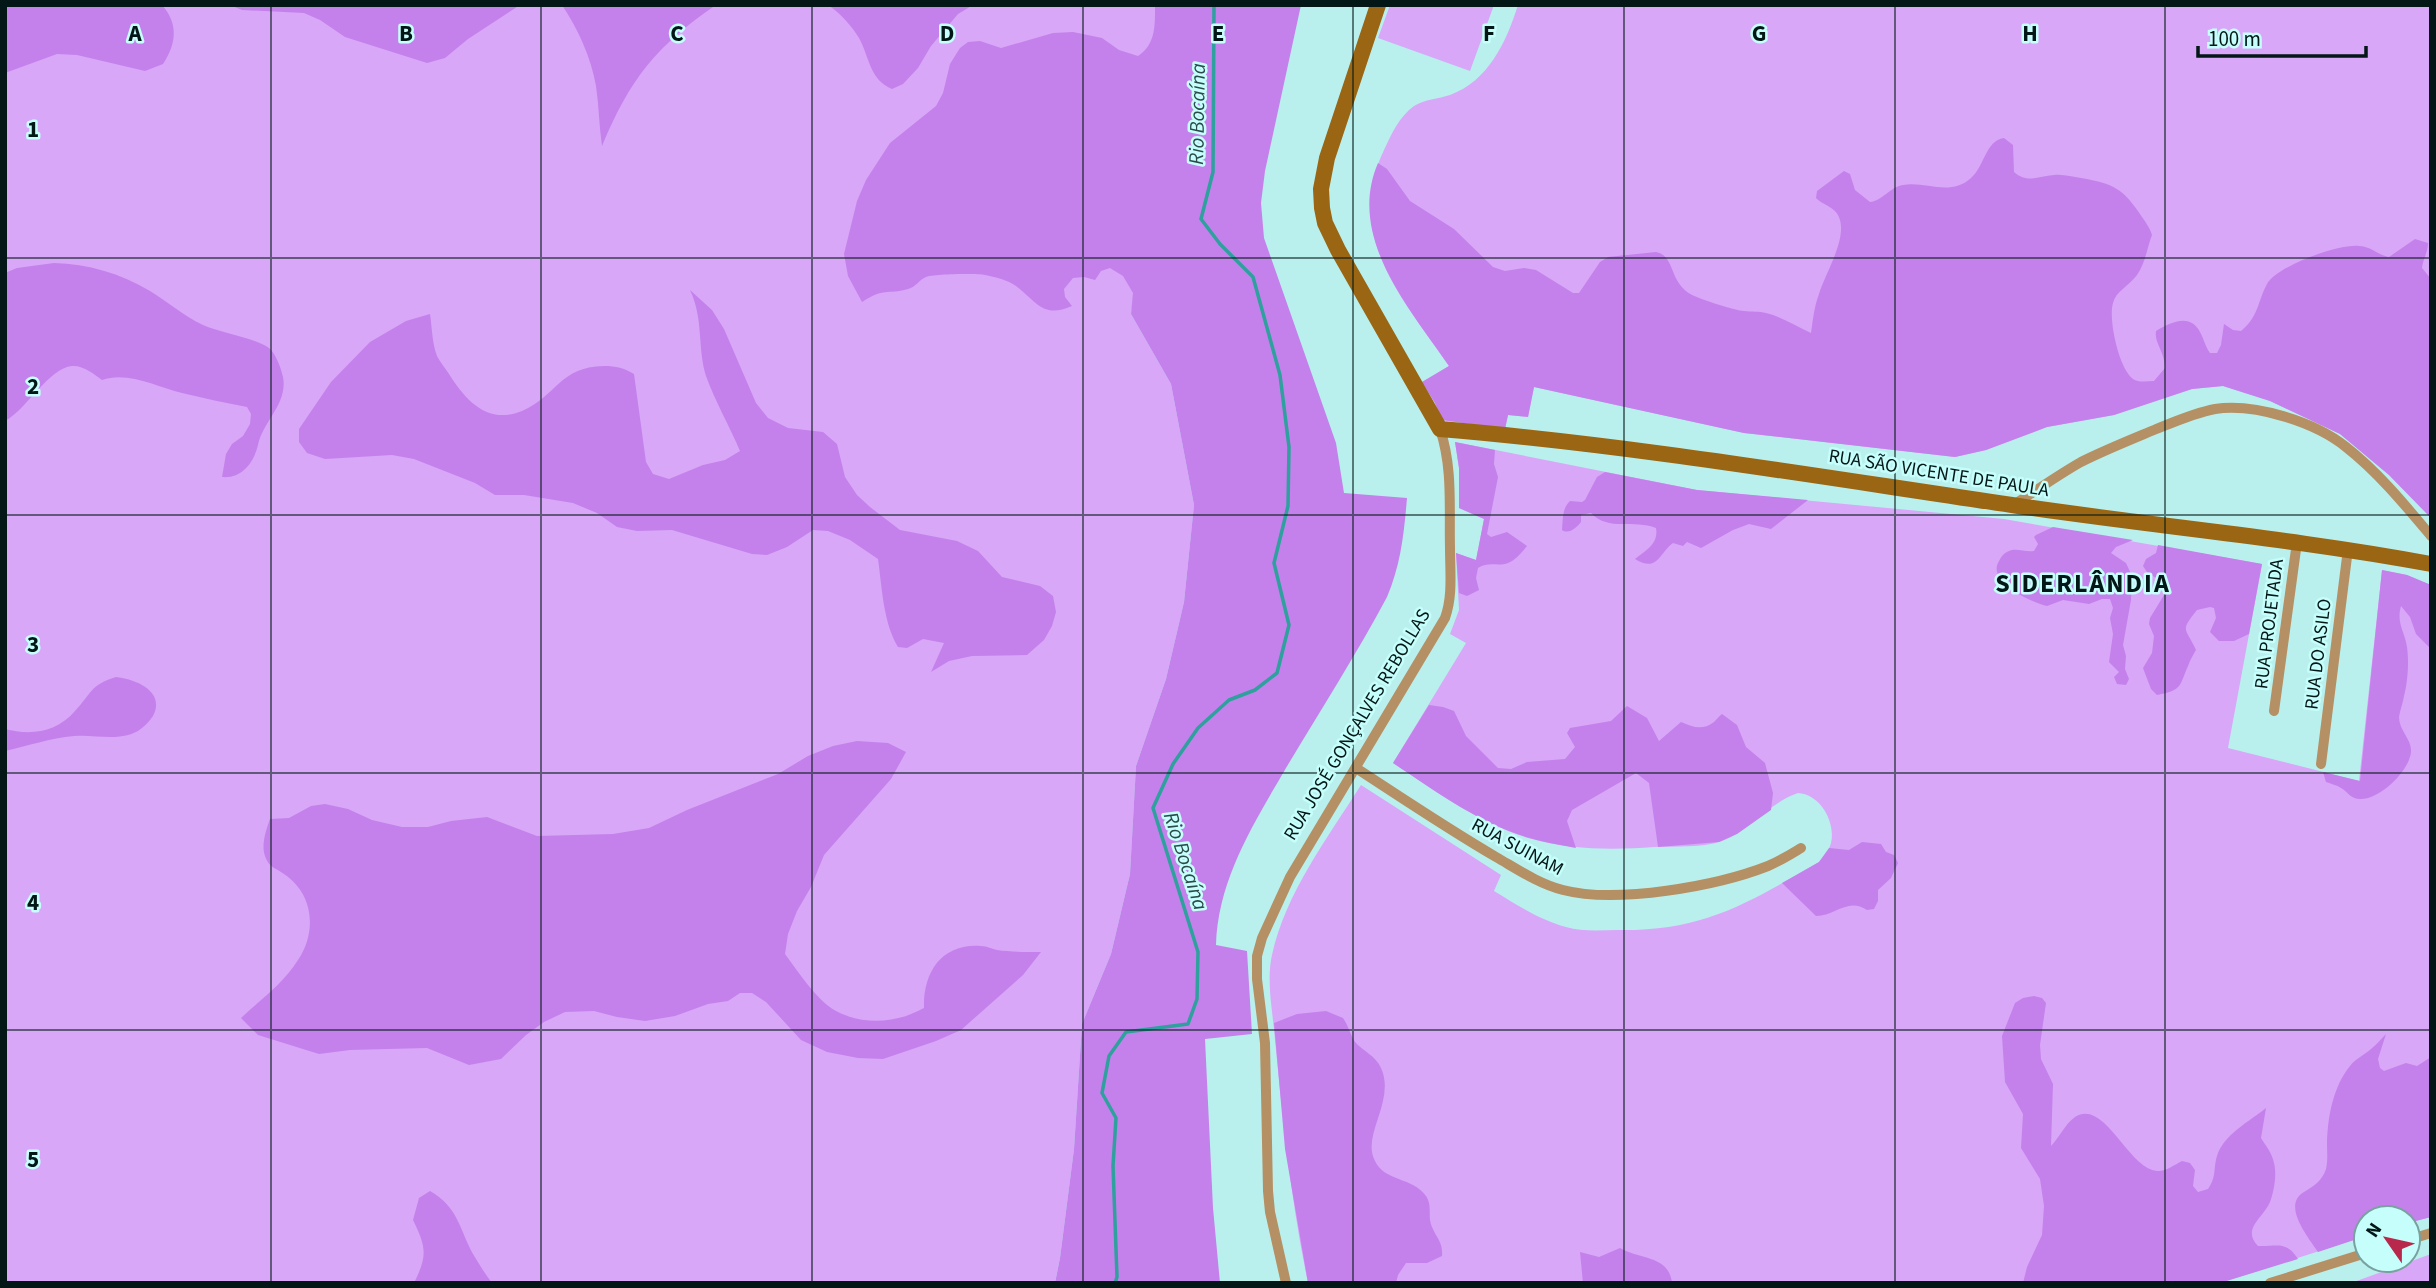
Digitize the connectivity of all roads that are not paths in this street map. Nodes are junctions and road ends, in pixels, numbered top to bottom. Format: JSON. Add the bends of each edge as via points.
{"nodes":[{"id":1,"x":1378,"y":5,"type":"edge"},
{"id":2,"x":1440,"y":429,"type":"junction"},
{"id":3,"x":2013,"y":505,"type":"junction"},
{"id":4,"x":2431,"y":536,"type":"edge"},
{"id":5,"x":2297,"y":542,"type":"junction"},
{"id":6,"x":2348,"y":549,"type":"junction"},
{"id":7,"x":2431,"y":564,"type":"edge"},
{"id":8,"x":2274,"y":711,"type":"dead end"},
{"id":9,"x":2321,"y":764,"type":"dead end"},
{"id":10,"x":1356,"y":768,"type":"junction"},
{"id":11,"x":1801,"y":848,"type":"dead end"},
{"id":12,"x":2352,"y":1257,"type":"edge"},
{"id":13,"x":1286,"y":1283,"type":"edge"},
{"id":14,"x":2270,"y":1283,"type":"edge"}],
"edges":[{"from":1,"to":2,"type":"street","name":"RUA JOSÉ GONÇALVES REBOLLAS","via":[[1327,158],[1322,208],[1338,250]]},
{"from":2,"to":3,"type":"street","name":"RUA SÃO VICENTE DE PAULA","via":[[1597,445]]},
{"from":2,"to":10,"type":"street","name":"RUA JOSÉ GONÇALVES REBOLLAS","via":[[1450,480],[1449,608]]},
{"from":3,"to":4,"type":"street","via":[[2122,443],[2180,419],[2229,408],[2289,418],[2334,439],[2372,472]]},
{"from":3,"to":5,"type":"street","name":"RUA SÃO VICENTE DE PAULA"},
{"from":5,"to":6,"type":"street","name":"RUA SÃO VICENTE DE PAULA"},
{"from":5,"to":8,"type":"street","name":"RUA PROJETADA"},
{"from":6,"to":7,"type":"street","name":"RUA SÃO VICENTE DE PAULA"},
{"from":6,"to":9,"type":"street","name":"RUA DO ASILO"},
{"from":10,"to":11,"type":"street","name":"RUA SUINAM","via":[[1456,833],[1563,890],[1624,894],[1694,885],[1752,872]]},
{"from":10,"to":13,"type":"street","name":"RUA JOSÉ GONÇALVES REBOLLAS","via":[[1290,877],[1257,956],[1265,1043],[1268,1191]]},
{"from":12,"to":14,"type":"street"}]}
